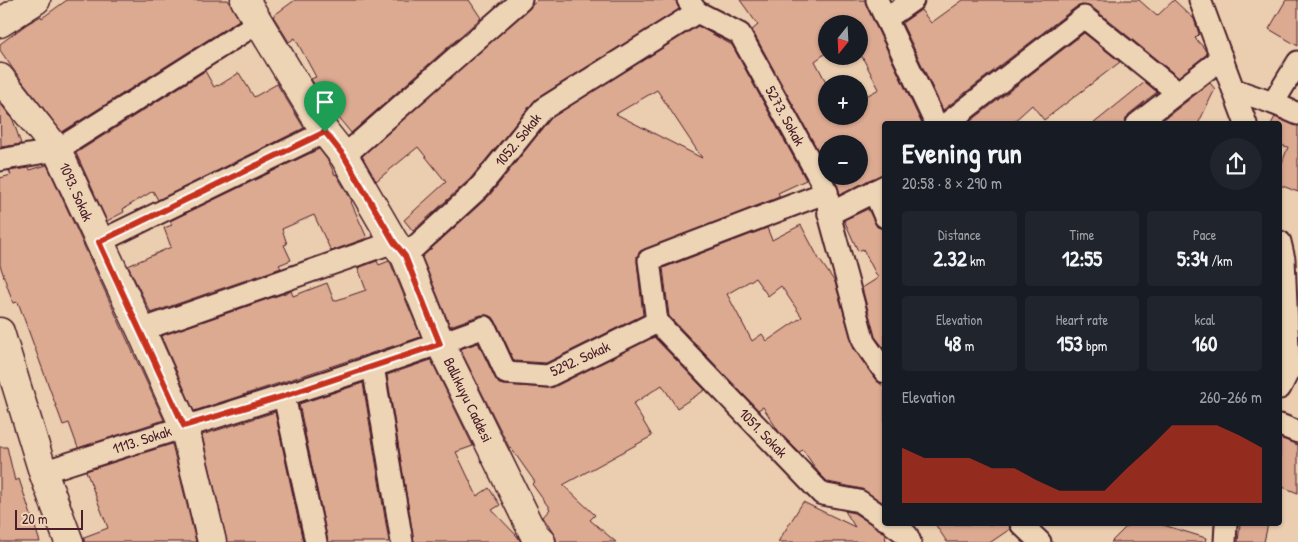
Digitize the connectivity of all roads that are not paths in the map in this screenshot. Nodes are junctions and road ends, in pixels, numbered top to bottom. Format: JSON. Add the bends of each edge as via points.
{"nodes":[{"id":1,"x":36,"y":0,"type":"edge"},
{"id":2,"x":520,"y":0,"type":"edge"},
{"id":3,"x":877,"y":0,"type":"edge"},
{"id":4,"x":912,"y":0,"type":"edge"},
{"id":5,"x":1200,"y":0,"type":"edge"},
{"id":6,"x":692,"y":6,"type":"edge"},
{"id":7,"x":252,"y":11,"type":"edge"},
{"id":8,"x":886,"y":19,"type":"junction"},
{"id":9,"x":0,"y":24,"type":"edge"},
{"id":10,"x":1222,"y":58,"type":"junction"},
{"id":11,"x":1298,"y":62,"type":"edge"},
{"id":12,"x":0,"y":78,"type":"edge"},
{"id":13,"x":1235,"y":90,"type":"junction"},
{"id":14,"x":1176,"y":92,"type":"junction"},
{"id":15,"x":1273,"y":103,"type":"junction"},
{"id":16,"x":1298,"y":114,"type":"edge"},
{"id":17,"x":935,"y":121,"type":"edge"},
{"id":18,"x":950,"y":121,"type":"edge"},
{"id":19,"x":1141,"y":121,"type":"edge"},
{"id":20,"x":1245,"y":121,"type":"edge"},
{"id":21,"x":325,"y":132,"type":"junction"},
{"id":22,"x":57,"y":150,"type":"junction"},
{"id":23,"x":344,"y":156,"type":"junction"},
{"id":24,"x":0,"y":160,"type":"edge"},
{"id":25,"x":880,"y":188,"type":"edge"},
{"id":26,"x":827,"y":192,"type":"junction"},
{"id":27,"x":829,"y":214,"type":"junction"},
{"id":28,"x":99,"y":242,"type":"junction"},
{"id":29,"x":399,"y":249,"type":"junction"},
{"id":30,"x":1287,"y":255,"type":"edge"},
{"id":31,"x":657,"y":322,"type":"junction"},
{"id":32,"x":141,"y":330,"type":"junction"},
{"id":33,"x":0,"y":332,"type":"edge"},
{"id":34,"x":440,"y":344,"type":"junction"},
{"id":35,"x":373,"y":366,"type":"junction"},
{"id":36,"x":882,"y":368,"type":"edge"},
{"id":37,"x":1282,"y":384,"type":"edge"},
{"id":38,"x":284,"y":396,"type":"junction"},
{"id":39,"x":184,"y":426,"type":"junction"},
{"id":40,"x":1282,"y":426,"type":"edge"},
{"id":41,"x":1298,"y":432,"type":"edge"},
{"id":42,"x":43,"y":472,"type":"junction"},
{"id":43,"x":882,"y":517,"type":"edge"},
{"id":44,"x":895,"y":526,"type":"edge"},
{"id":45,"x":1023,"y":526,"type":"edge"},
{"id":46,"x":1226,"y":526,"type":"edge"},
{"id":47,"x":535,"y":540,"type":"edge"},
{"id":48,"x":69,"y":542,"type":"edge"},
{"id":49,"x":212,"y":542,"type":"edge"},
{"id":50,"x":316,"y":542,"type":"edge"},
{"id":51,"x":402,"y":542,"type":"edge"},
{"id":52,"x":910,"y":542,"type":"edge"},
{"id":53,"x":1040,"y":542,"type":"edge"},
{"id":54,"x":1225,"y":542,"type":"edge"}],
"edges":[{"from":1,"to":9,"type":"main road"},
{"from":2,"to":23,"type":"street"},
{"from":3,"to":8,"type":"street"},
{"from":4,"to":8,"type":"street"},
{"from":5,"to":10,"type":"street"},
{"from":6,"to":26,"type":"street","name":"5273. Sokak","via":[[740,34]]},
{"from":6,"to":29,"type":"street","name":"1052. Sokak","via":[[542,109],[478,188]]},
{"from":7,"to":21,"type":"main road","name":"Ballıkuyu Caddesi"},
{"from":7,"to":22,"type":"street"},
{"from":8,"to":17,"type":"street"},
{"from":10,"to":13,"type":"street"},
{"from":10,"to":14,"type":"street"},
{"from":11,"to":15,"type":"street"},
{"from":12,"to":22,"type":"main road","name":"1093. Sokak"},
{"from":13,"to":15,"type":"street"},
{"from":13,"to":20,"type":"street"},
{"from":14,"to":18,"type":"street","via":[[1084,17]]},
{"from":14,"to":19,"type":"street"},
{"from":15,"to":16,"type":"street"},
{"from":21,"to":23,"type":"main road","name":"Ballıkuyu Caddesi"},
{"from":21,"to":28,"type":"street"},
{"from":22,"to":24,"type":"street"},
{"from":22,"to":28,"type":"main road","name":"1093. Sokak"},
{"from":23,"to":29,"type":"main road","name":"Ballıkuyu Caddesi"},
{"from":25,"to":27,"type":"street"},
{"from":26,"to":27,"type":"street","name":"5273. Sokak"},
{"from":26,"to":31,"type":"street","via":[[649,260]]},
{"from":27,"to":36,"type":"street","name":"5273. Sokak","via":[[864,342]]},
{"from":28,"to":32,"type":"main road","name":"1093. Sokak"},
{"from":29,"to":32,"type":"street"},
{"from":29,"to":34,"type":"main road","name":"Ballıkuyu Caddesi"},
{"from":30,"to":37,"type":"street","via":[[1289,370]]},
{"from":31,"to":34,"type":"street","name":"5292. Sokak","via":[[548,376],[506,373],[485,327]]},
{"from":31,"to":43,"type":"street","name":"1051. Sokak","via":[[822,494],[859,501]]},
{"from":32,"to":39,"type":"main road","name":"1093. Sokak"},
{"from":33,"to":42,"type":"main road"},
{"from":34,"to":35,"type":"street","name":"1113. Sokak"},
{"from":34,"to":47,"type":"main road","name":"Ballıkuyu Caddesi"},
{"from":35,"to":38,"type":"street","name":"1113. Sokak"},
{"from":35,"to":51,"type":"street"},
{"from":38,"to":39,"type":"street","name":"1113. Sokak"},
{"from":38,"to":50,"type":"street"},
{"from":39,"to":42,"type":"street","name":"1113. Sokak"},
{"from":39,"to":49,"type":"main road","name":"1093. Sokak"},
{"from":40,"to":41,"type":"street"},
{"from":42,"to":48,"type":"main road"},
{"from":44,"to":52,"type":"street","via":[[907,535]]},
{"from":45,"to":53,"type":"street"},
{"from":46,"to":54,"type":"street"}]}
